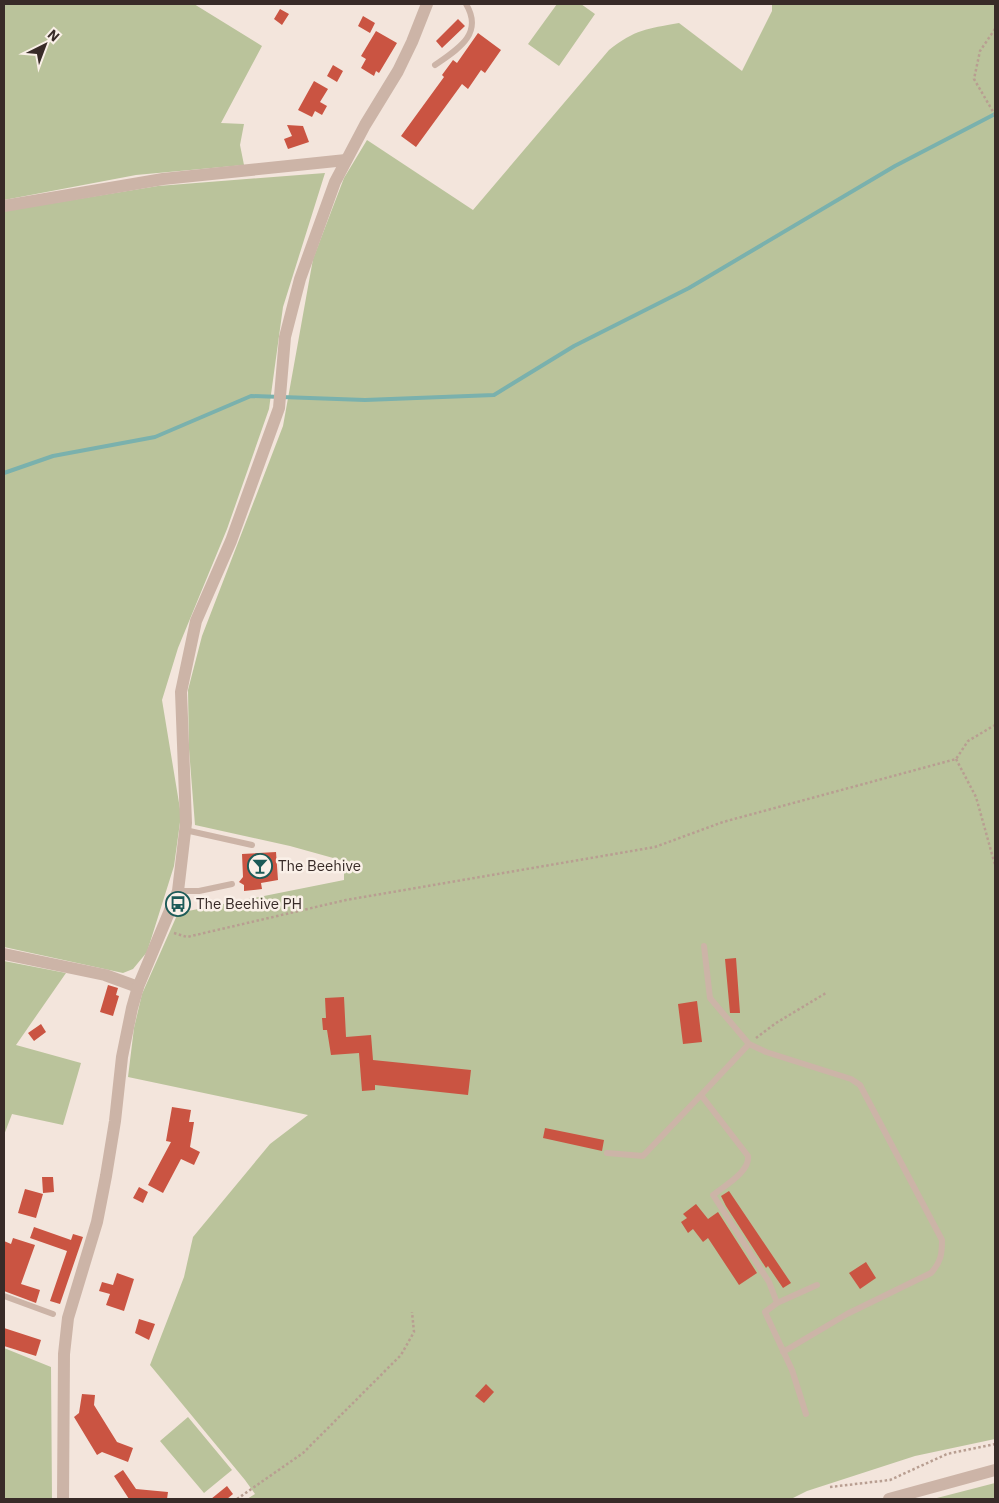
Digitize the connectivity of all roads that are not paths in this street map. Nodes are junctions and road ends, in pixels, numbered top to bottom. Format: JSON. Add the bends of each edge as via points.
{"nodes":[{"id":1,"x":427,"y":4,"type":"edge"},
{"id":2,"x":466,"y":4,"type":"edge"},
{"id":3,"x":435,"y":65,"type":"dead end"},
{"id":4,"x":346,"y":160,"type":"junction"},
{"id":5,"x":4,"y":206,"type":"edge"},
{"id":6,"x":185,"y":830,"type":"junction"},
{"id":7,"x":252,"y":845,"type":"dead end"},
{"id":8,"x":232,"y":884,"type":"dead end"},
{"id":9,"x":178,"y":891,"type":"junction"},
{"id":10,"x":704,"y":946,"type":"dead end"},
{"id":11,"x":4,"y":954,"type":"edge"},
{"id":12,"x":138,"y":987,"type":"junction"},
{"id":13,"x":749,"y":1044,"type":"junction"},
{"id":14,"x":701,"y":1095,"type":"junction"},
{"id":15,"x":607,"y":1153,"type":"dead end"},
{"id":16,"x":817,"y":1285,"type":"dead end"},
{"id":17,"x":4,"y":1296,"type":"edge"},
{"id":18,"x":776,"y":1303,"type":"junction"},
{"id":19,"x":52,"y":1314,"type":"dead end"},
{"id":20,"x":783,"y":1352,"type":"junction"},
{"id":21,"x":806,"y":1414,"type":"dead end"},
{"id":22,"x":995,"y":1470,"type":"edge"},
{"id":23,"x":62,"y":1499,"type":"edge"},
{"id":24,"x":889,"y":1499,"type":"edge"}],
"edges":[{"from":1,"to":4,"type":"street","via":[[398,71]]},
{"from":2,"to":3,"type":"lane","via":[[473,27],[469,36]]},
{"from":4,"to":5,"type":"street","via":[[163,179]]},
{"from":4,"to":6,"type":"street","via":[[300,279],[285,337],[279,408],[231,541],[196,621],[181,692]]},
{"from":6,"to":7,"type":"lane"},
{"from":6,"to":9,"type":"street"},
{"from":8,"to":9,"type":"lane","via":[[199,891]]},
{"from":9,"to":12,"type":"street"},
{"from":10,"to":13,"type":"lane","via":[[710,998]]},
{"from":11,"to":12,"type":"street","via":[[105,975]]},
{"from":12,"to":23,"type":"street","via":[[122,1057],[116,1121],[100,1204],[68,1318],[64,1354]]},
{"from":13,"to":14,"type":"lane"},
{"from":13,"to":20,"type":"lane","via":[[851,1079],[860,1085],[942,1240],[939,1264],[932,1272],[847,1314]]},
{"from":14,"to":15,"type":"lane","via":[[643,1156]]},
{"from":14,"to":18,"type":"lane","via":[[748,1156],[746,1168],[713,1195],[769,1282]]},
{"from":16,"to":18,"type":"lane"},
{"from":17,"to":19,"type":"lane"},
{"from":18,"to":20,"type":"lane","via":[[765,1312]]},
{"from":20,"to":21,"type":"lane"},
{"from":22,"to":24,"type":"street"}]}
